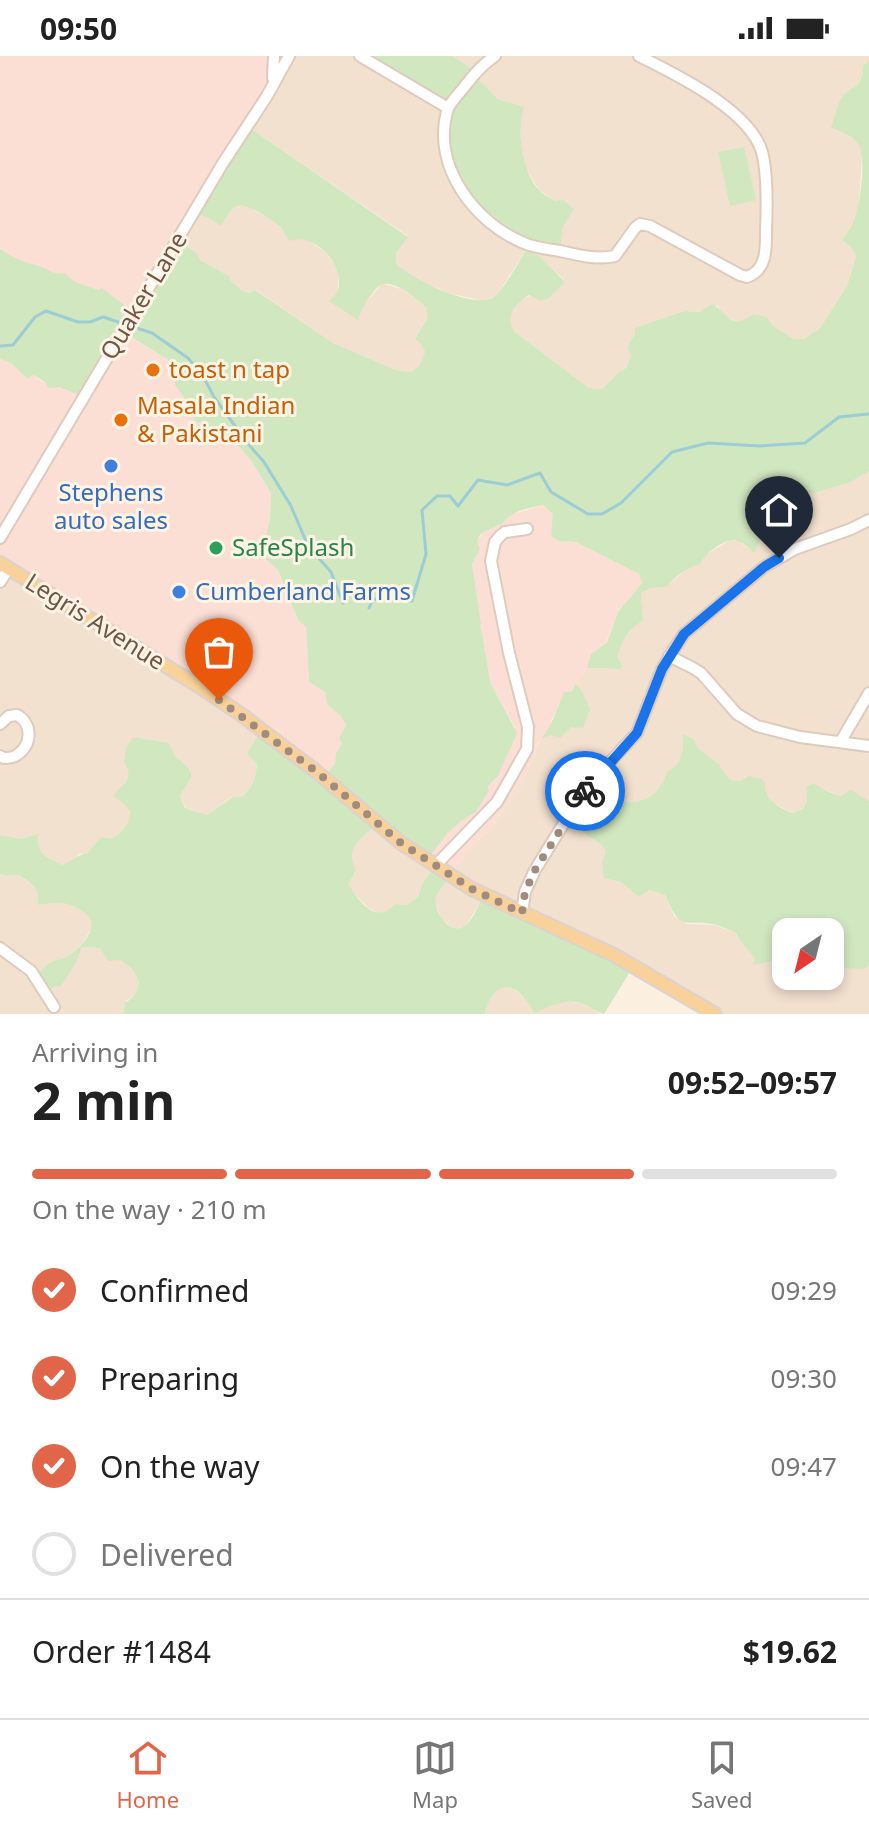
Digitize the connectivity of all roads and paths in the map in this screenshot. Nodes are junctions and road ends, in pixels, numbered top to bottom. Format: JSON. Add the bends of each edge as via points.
{"nodes":[{"id":1,"x":274,"y":56,"type":"edge"},
{"id":2,"x":289,"y":56,"type":"edge"},
{"id":3,"x":360,"y":56,"type":"edge"},
{"id":4,"x":495,"y":56,"type":"edge"},
{"id":5,"x":639,"y":56,"type":"edge"},
{"id":6,"x":269,"y":91,"type":"junction"},
{"id":7,"x":448,"y":108,"type":"junction"},
{"id":8,"x":868,"y":522,"type":"edge"},
{"id":9,"x":527,"y":529,"type":"dead end"},
{"id":10,"x":0,"y":538,"type":"edge"},
{"id":11,"x":4,"y":566,"type":"edge"},
{"id":12,"x":0,"y":582,"type":"edge"},
{"id":13,"x":669,"y":656,"type":"junction"},
{"id":14,"x":869,"y":693,"type":"edge"},
{"id":15,"x":0,"y":724,"type":"edge"},
{"id":16,"x":841,"y":741,"type":"junction"},
{"id":17,"x":869,"y":746,"type":"edge"},
{"id":18,"x":0,"y":756,"type":"edge"},
{"id":19,"x":435,"y":866,"type":"junction"},
{"id":20,"x":522,"y":913,"type":"junction"},
{"id":21,"x":0,"y":948,"type":"edge"},
{"id":22,"x":54,"y":1007,"type":"dead end"},
{"id":23,"x":715,"y":1014,"type":"edge"}],
"edges":[{"from":1,"to":6,"type":"street"},
{"from":2,"to":6,"type":"street","name":"Quaker Lane"},
{"from":3,"to":7,"type":"street"},
{"from":4,"to":7,"type":"street"},
{"from":5,"to":7,"type":"street","via":[[723,105],[753,132],[762,153],[767,211],[765,257],[755,274],[740,275],[640,224],[615,256],[605,258],[526,244],[501,231],[479,215],[454,175],[445,147]]},
{"from":6,"to":10,"type":"street","name":"Quaker Lane"},
{"from":8,"to":13,"type":"street","via":[[795,549],[764,567],[684,634]]},
{"from":9,"to":19,"type":"street","via":[[501,535],[491,561],[528,727],[527,749],[497,802]]},
{"from":11,"to":12,"type":"street"},
{"from":11,"to":19,"type":"main road","name":"Legris Avenue","via":[[239,713]]},
{"from":13,"to":16,"type":"street","via":[[701,673],[745,721],[800,737]]},
{"from":13,"to":20,"type":"street","via":[[637,733],[580,797],[535,870]]},
{"from":14,"to":16,"type":"street"},
{"from":15,"to":18,"type":"street","via":[[17,715],[29,728],[17,755]]},
{"from":16,"to":17,"type":"street"},
{"from":19,"to":20,"type":"main road","name":"Legris Avenue"},
{"from":20,"to":23,"type":"main road","name":"Legris Avenue","via":[[614,955]]},
{"from":21,"to":22,"type":"street","via":[[31,971]]}]}
